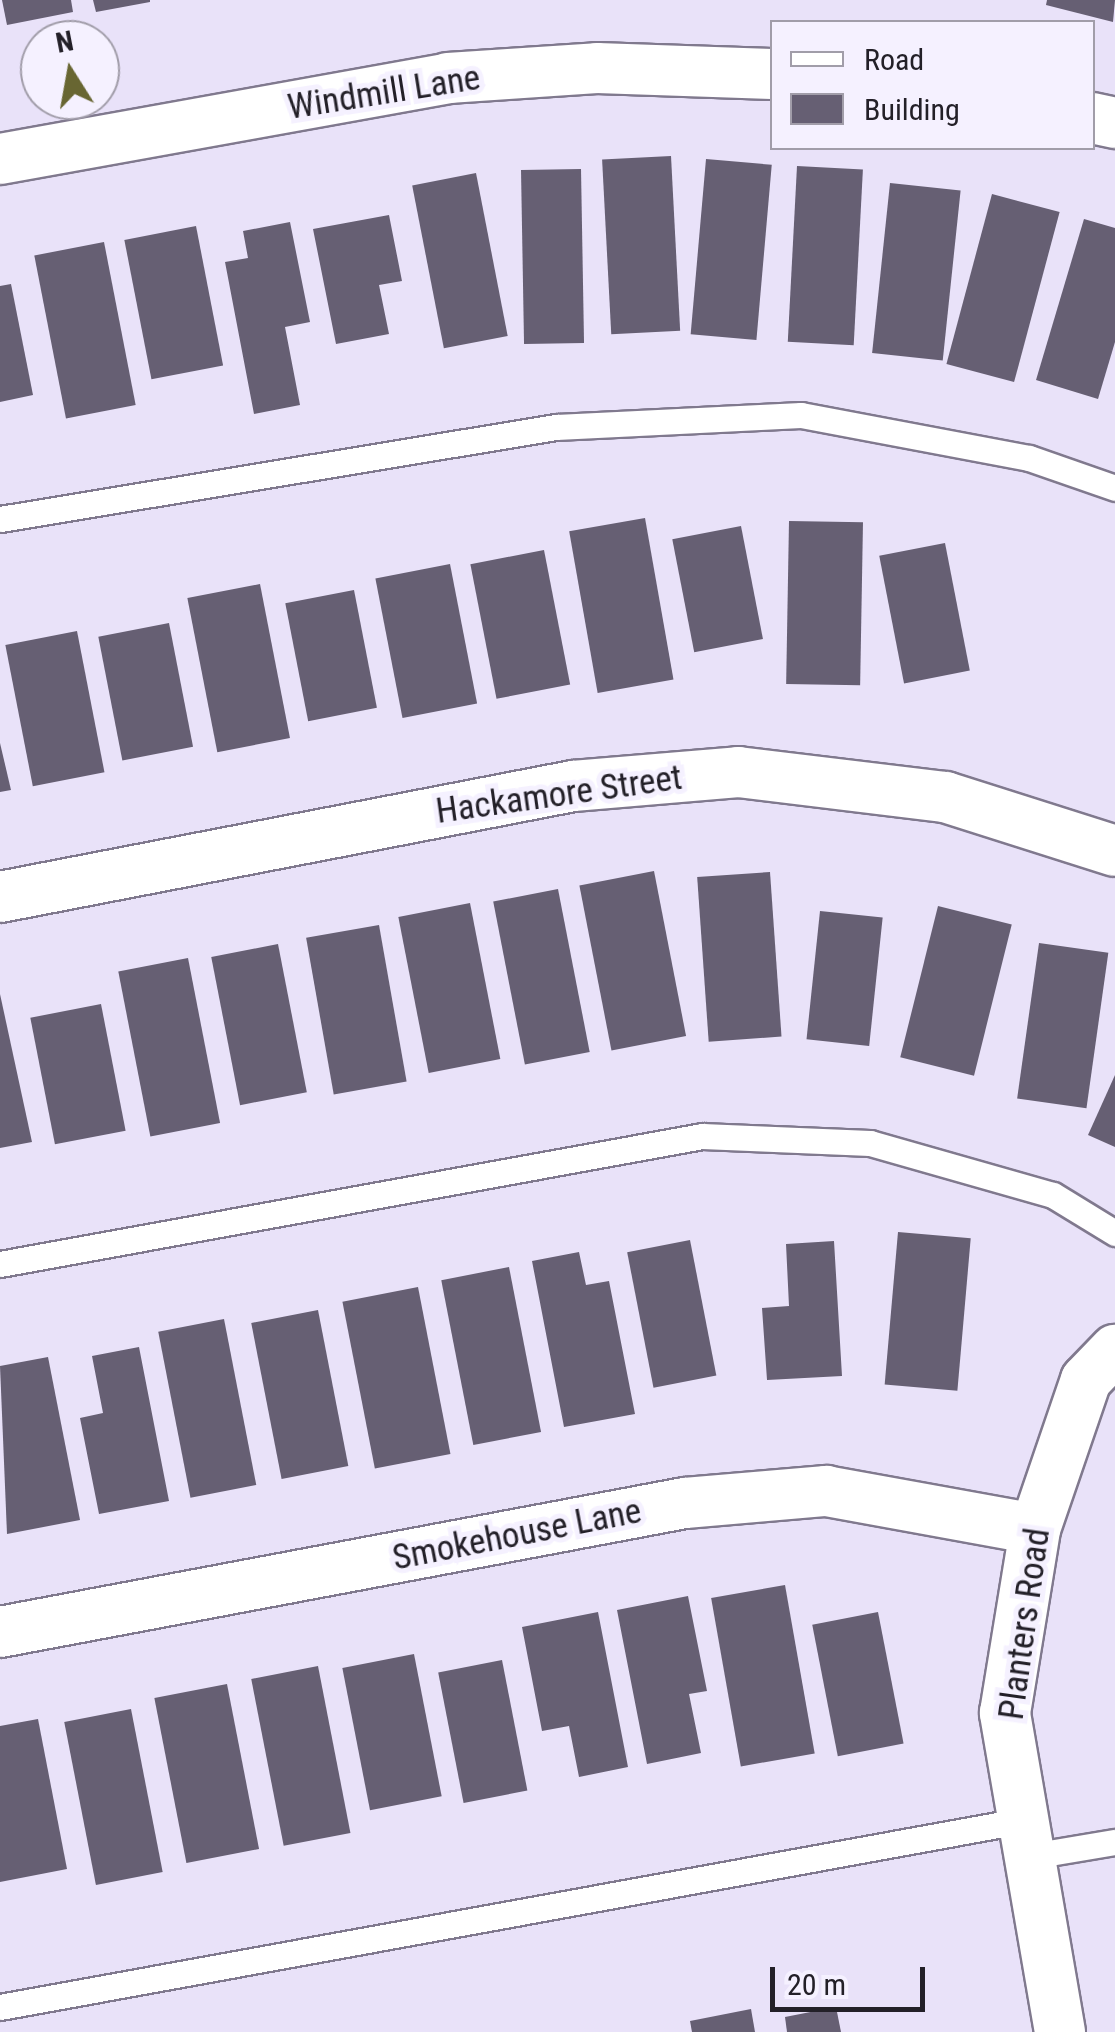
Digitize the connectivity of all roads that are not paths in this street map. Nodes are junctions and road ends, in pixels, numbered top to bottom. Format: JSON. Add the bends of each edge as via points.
{"nodes":[{"id":1,"x":770,"y":74,"type":"edge"},
{"id":2,"x":0,"y":159,"type":"edge"},
{"id":3,"x":1115,"y":488,"type":"edge"},
{"id":4,"x":0,"y":519,"type":"edge"},
{"id":5,"x":1115,"y":850,"type":"edge"},
{"id":6,"x":0,"y":897,"type":"edge"},
{"id":7,"x":1115,"y":1233,"type":"edge"},
{"id":8,"x":0,"y":1264,"type":"edge"},
{"id":9,"x":1115,"y":1350,"type":"edge"},
{"id":10,"x":1035,"y":1528,"type":"junction"},
{"id":11,"x":0,"y":1632,"type":"edge"},
{"id":12,"x":1022,"y":1839,"type":"junction"},
{"id":13,"x":1115,"y":1842,"type":"edge"},
{"id":14,"x":0,"y":2007,"type":"edge"},
{"id":15,"x":1060,"y":2032,"type":"edge"}],
"edges":[{"from":1,"to":2,"type":"street","name":"Windmill Lane","via":[[597,68],[448,78]]},
{"from":3,"to":4,"type":"lane","via":[[1029,458],[801,414],[556,427]]},
{"from":5,"to":6,"type":"street","name":"Hackamore Street","via":[[946,796],[738,772],[573,786]]},
{"from":7,"to":8,"type":"lane","via":[[1053,1194],[870,1143],[702,1136]]},
{"from":9,"to":10,"type":"street","name":"Planters Road","via":[[1086,1380]]},
{"from":10,"to":11,"type":"street","name":"Smokehouse Lane","via":[[826,1491],[686,1503]]},
{"from":10,"to":12,"type":"street","name":"Planters Road","via":[[1005,1714]]},
{"from":12,"to":13,"type":"lane"},
{"from":12,"to":14,"type":"lane"},
{"from":12,"to":15,"type":"street","name":"Planters Road"}]}
